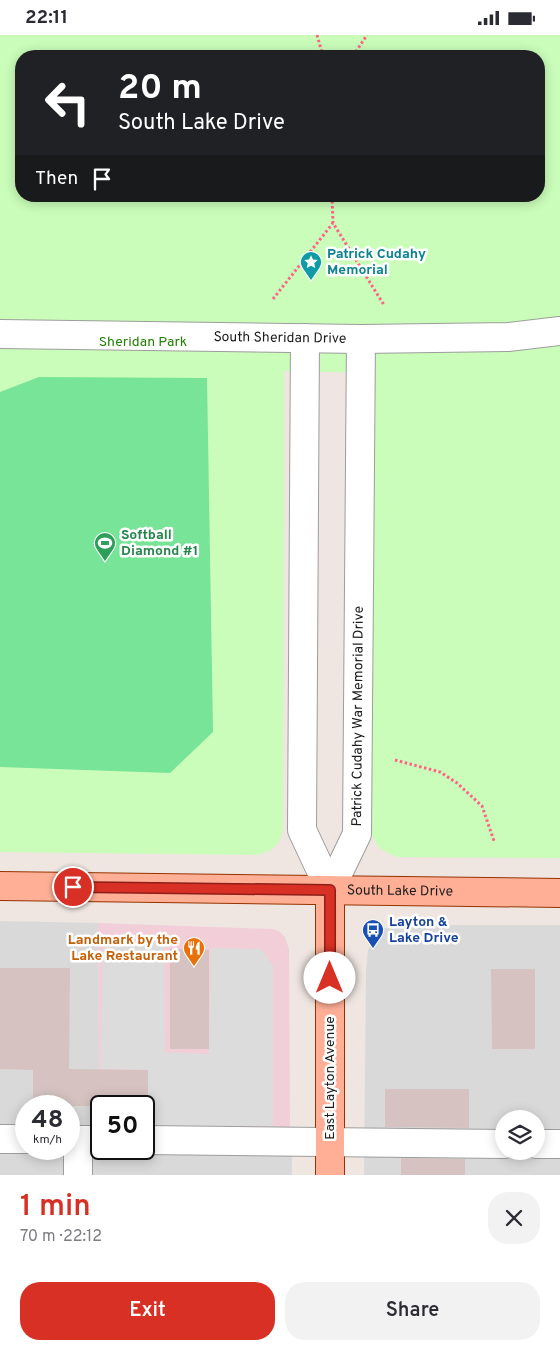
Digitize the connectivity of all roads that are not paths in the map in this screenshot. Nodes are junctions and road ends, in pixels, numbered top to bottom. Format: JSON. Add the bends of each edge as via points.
{"nodes":[{"id":1,"x":560,"y":331,"type":"edge"},
{"id":2,"x":0,"y":334,"type":"edge"},
{"id":3,"x":306,"y":339,"type":"junction"},
{"id":4,"x":361,"y":339,"type":"junction"},
{"id":5,"x":0,"y":886,"type":"edge"},
{"id":6,"x":330,"y":890,"type":"junction"},
{"id":7,"x":560,"y":893,"type":"edge"},
{"id":8,"x":0,"y":1139,"type":"edge"},
{"id":9,"x":15,"y":1139,"type":"edge"},
{"id":10,"x":83,"y":1140,"type":"edge"},
{"id":11,"x":155,"y":1140,"type":"edge"},
{"id":12,"x":331,"y":1141,"type":"junction"},
{"id":13,"x":495,"y":1144,"type":"edge"},
{"id":14,"x":545,"y":1144,"type":"edge"},
{"id":15,"x":560,"y":1144,"type":"edge"},
{"id":16,"x":78,"y":1175,"type":"edge"},
{"id":17,"x":330,"y":1175,"type":"edge"}],
"edges":[{"from":1,"to":4,"type":"street","name":"South Sheridan Drive","via":[[508,337]]},
{"from":2,"to":3,"type":"street","name":"South Sheridan Drive"},
{"from":3,"to":4,"type":"street","name":"South Sheridan Drive"},
{"from":3,"to":6,"type":"street","via":[[302,831]]},
{"from":4,"to":6,"type":"street","name":"Patrick Cudahy War Memorial Drive","via":[[357,834]]},
{"from":5,"to":6,"type":"main road","name":"South Lake Drive"},
{"from":6,"to":7,"type":"main road","name":"South Lake Drive"},
{"from":6,"to":12,"type":"main road","name":"East Layton Avenue"},
{"from":8,"to":9,"type":"street"},
{"from":10,"to":16,"type":"street"},
{"from":11,"to":12,"type":"street"},
{"from":12,"to":13,"type":"street"},
{"from":12,"to":17,"type":"main road","name":"East Layton Avenue"},
{"from":14,"to":15,"type":"street"}]}
